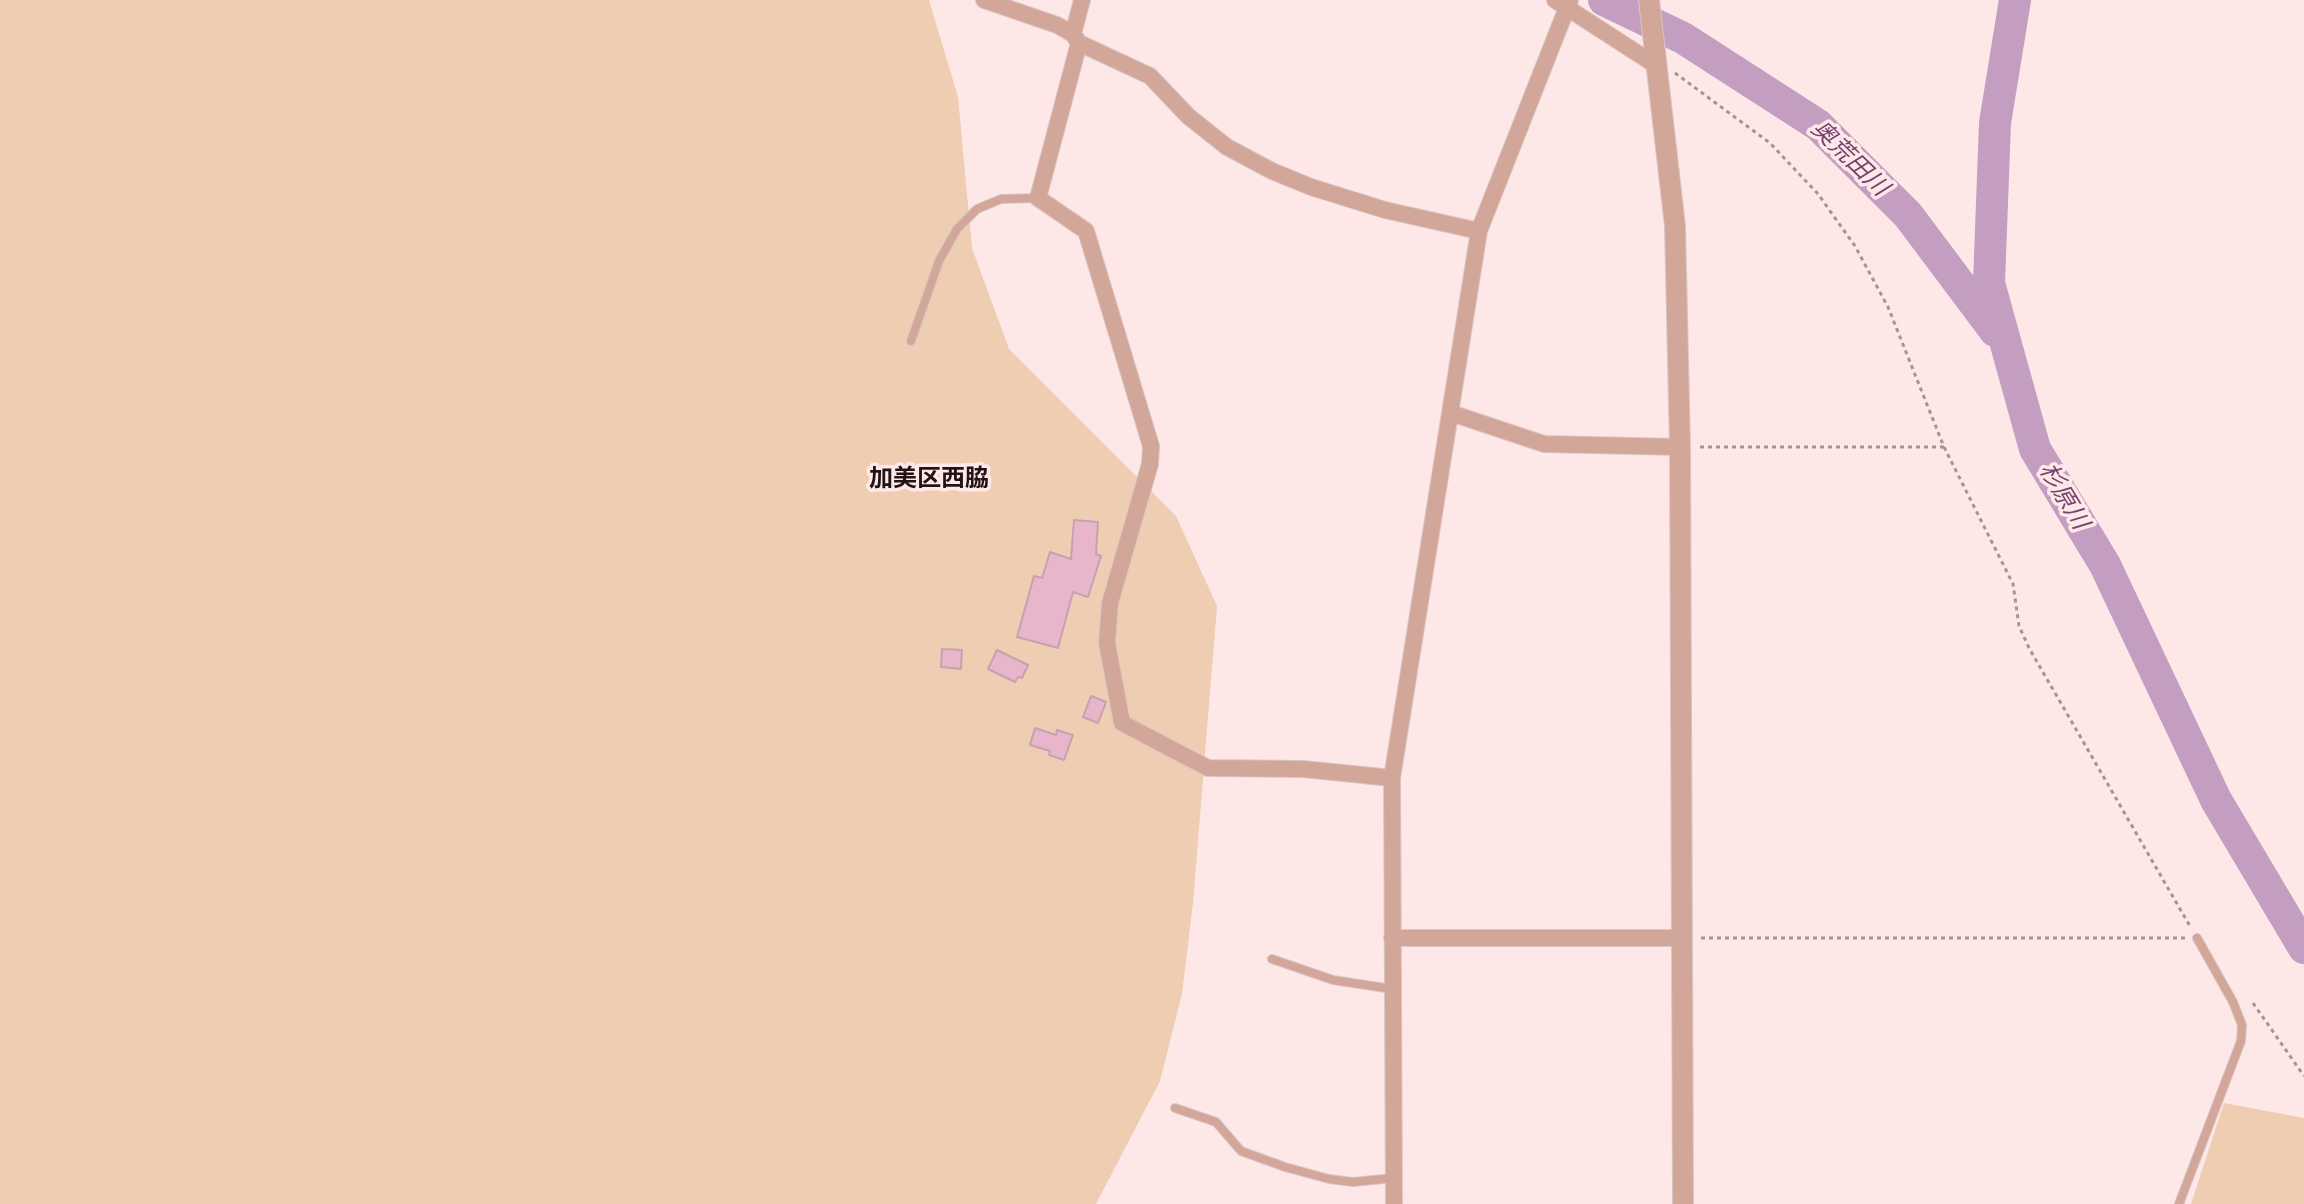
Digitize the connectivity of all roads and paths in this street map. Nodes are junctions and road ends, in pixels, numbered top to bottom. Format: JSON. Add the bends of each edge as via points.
{"nodes":[{"id":1,"x":984,"y":0,"type":"edge"},
{"id":2,"x":1082,"y":0,"type":"edge"},
{"id":3,"x":1649,"y":0,"type":"edge"},
{"id":4,"x":1564,"y":2,"type":"edge"},
{"id":5,"x":1076,"y":38,"type":"junction"},
{"id":6,"x":1657,"y":60,"type":"junction"},
{"id":7,"x":1038,"y":198,"type":"junction"},
{"id":8,"x":1479,"y":231,"type":"junction"},
{"id":9,"x":911,"y":341,"type":"dead end"},
{"id":10,"x":1451,"y":413,"type":"junction"},
{"id":11,"x":1680,"y":447,"type":"junction"},
{"id":12,"x":1944,"y":447,"type":"junction"},
{"id":13,"x":1392,"y":778,"type":"junction"},
{"id":14,"x":1392,"y":938,"type":"junction"},
{"id":15,"x":1681,"y":938,"type":"junction"},
{"id":16,"x":2197,"y":938,"type":"junction"},
{"id":17,"x":1272,"y":959,"type":"dead end"},
{"id":18,"x":1392,"y":989,"type":"junction"},
{"id":19,"x":2253,"y":1003,"type":"dead end"},
{"id":20,"x":2304,"y":1076,"type":"edge"},
{"id":21,"x":1175,"y":1108,"type":"dead end"},
{"id":22,"x":1394,"y":1178,"type":"junction"},
{"id":23,"x":1394,"y":1204,"type":"edge"},
{"id":24,"x":1683,"y":1204,"type":"edge"},
{"id":25,"x":2179,"y":1204,"type":"edge"}],
"edges":[{"from":1,"to":5,"type":"street","via":[[1057,25]]},
{"from":2,"to":5,"type":"street"},
{"from":3,"to":6,"type":"street"},
{"from":4,"to":6,"type":"street"},
{"from":4,"to":8,"type":"street"},
{"from":5,"to":7,"type":"street"},
{"from":5,"to":8,"type":"street","via":[[1150,76],[1227,147],[1272,171],[1385,210]]},
{"from":6,"to":11,"type":"street","via":[[1675,226]]},
{"from":6,"to":12,"type":"path","via":[[1770,143],[1818,194],[1855,246],[1888,307]]},
{"from":7,"to":9,"type":"lane","via":[[1001,199],[977,209],[957,229],[939,261]]},
{"from":7,"to":13,"type":"street","via":[[1086,231],[1151,446],[1110,603],[1107,643],[1122,723],[1208,768],[1303,769]]},
{"from":8,"to":10,"type":"street"},
{"from":10,"to":11,"type":"street","via":[[1544,444]]},
{"from":10,"to":13,"type":"street"},
{"from":11,"to":12,"type":"path"},
{"from":11,"to":15,"type":"street"},
{"from":12,"to":16,"type":"path","via":[[2013,584],[2019,626],[2029,648]]},
{"from":13,"to":14,"type":"street"},
{"from":14,"to":15,"type":"street"},
{"from":14,"to":18,"type":"street"},
{"from":15,"to":16,"type":"path"},
{"from":15,"to":24,"type":"street"},
{"from":16,"to":25,"type":"lane","via":[[2233,1002],[2242,1025],[2241,1041]]},
{"from":17,"to":18,"type":"lane","via":[[1333,980]]},
{"from":18,"to":22,"type":"street"},
{"from":19,"to":20,"type":"path"},
{"from":21,"to":22,"type":"lane","via":[[1216,1122],[1241,1151],[1285,1167],[1353,1182]]},
{"from":22,"to":23,"type":"street"}]}
